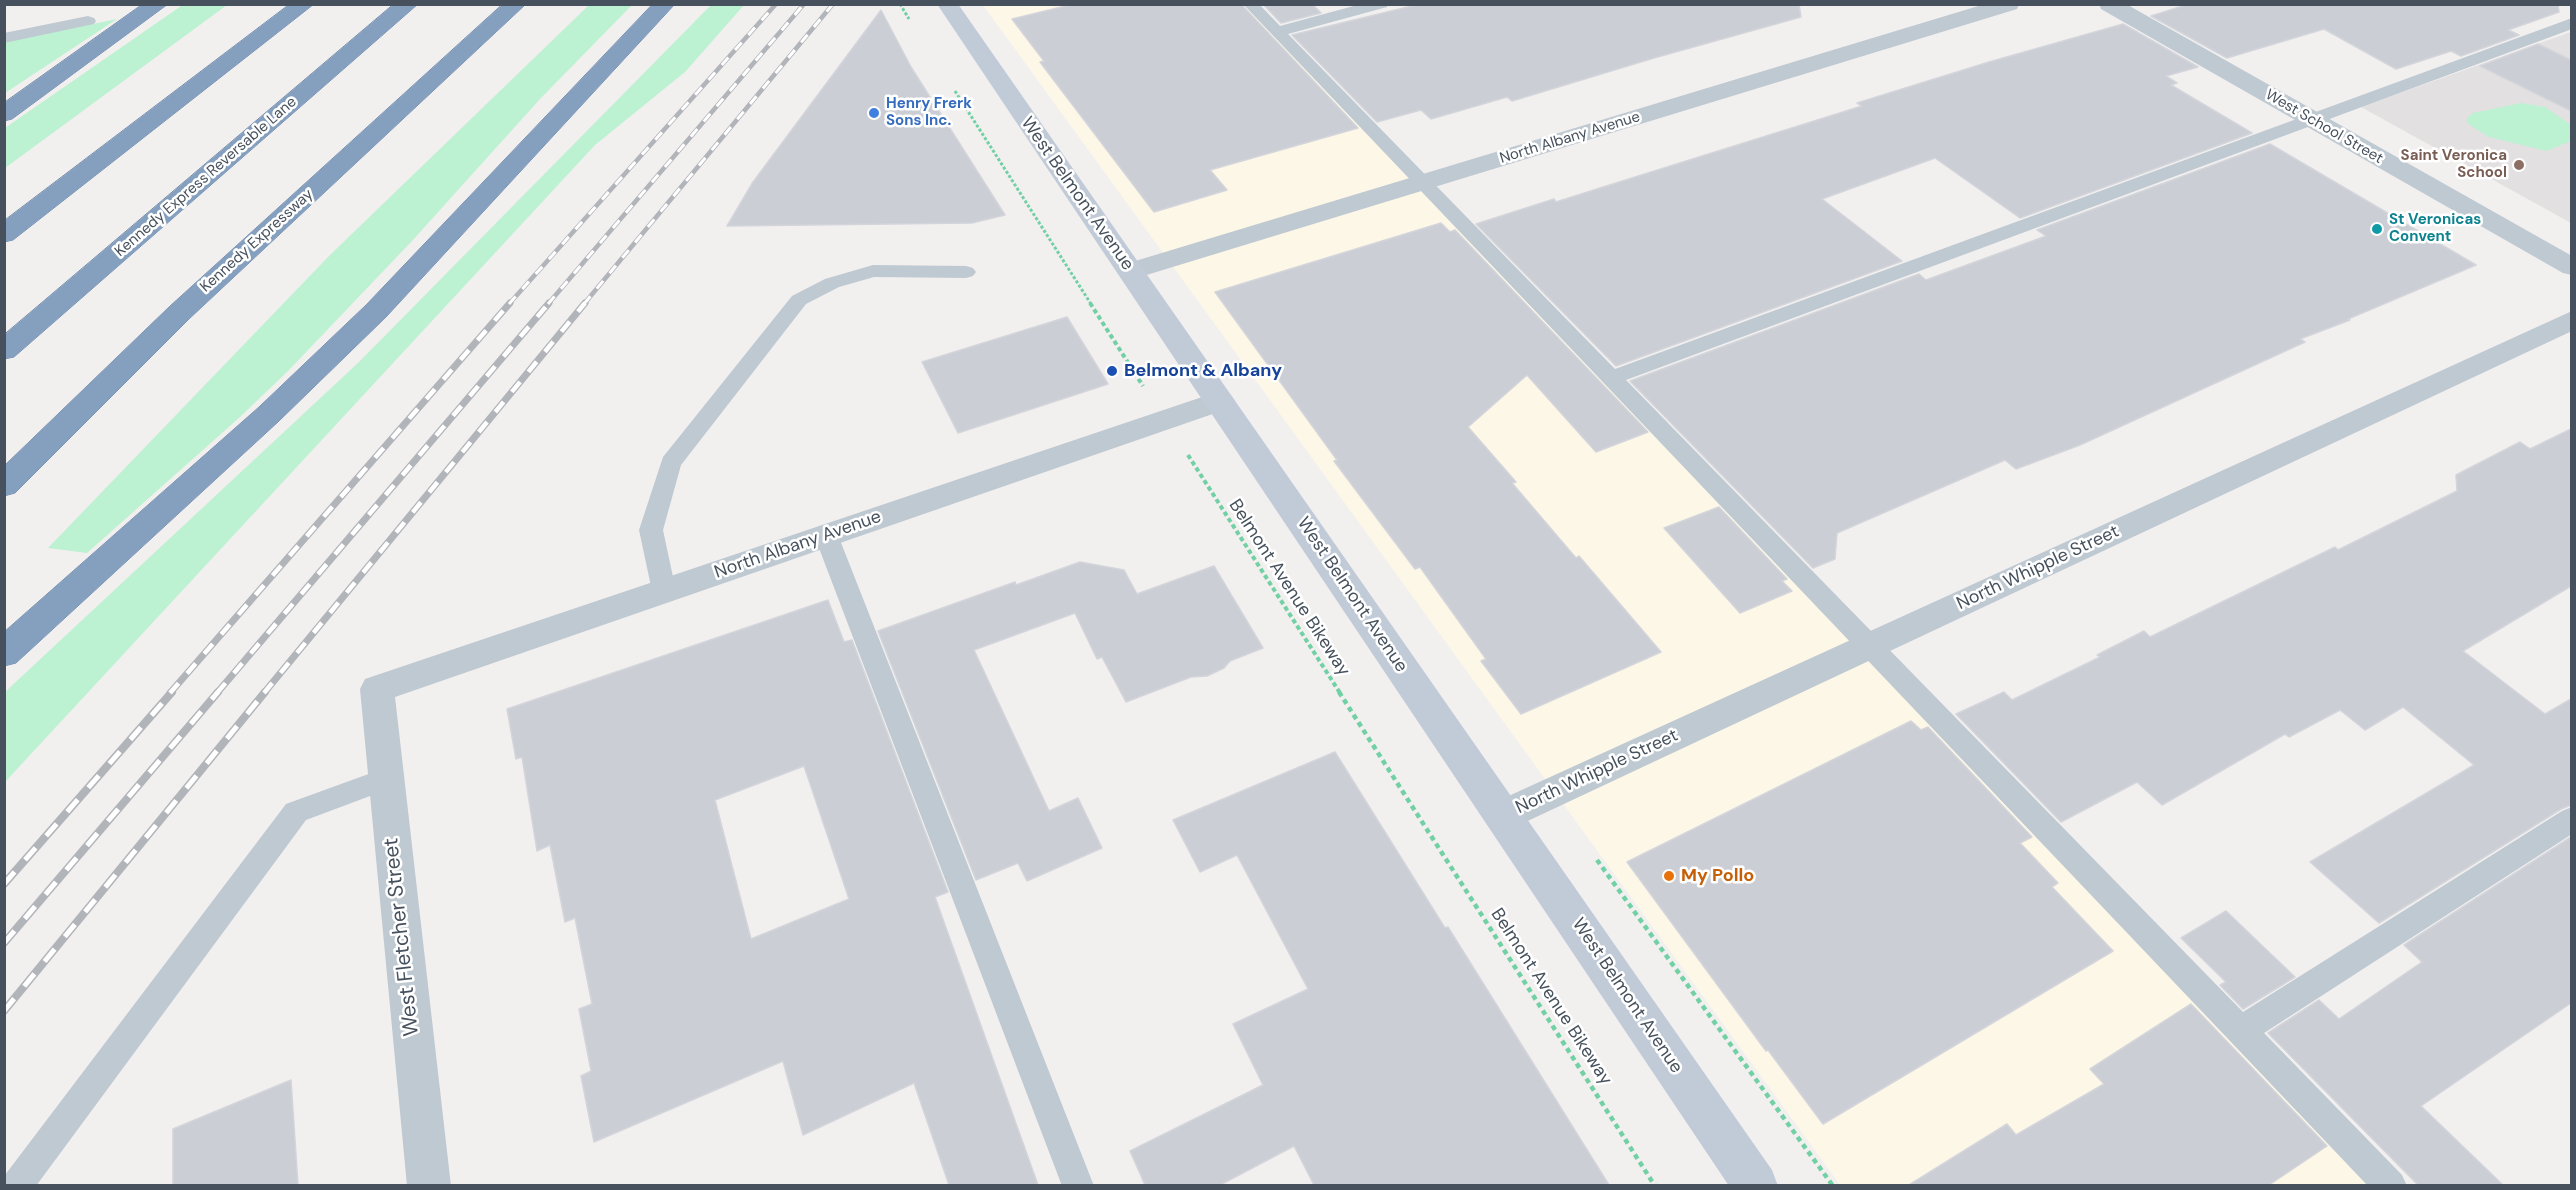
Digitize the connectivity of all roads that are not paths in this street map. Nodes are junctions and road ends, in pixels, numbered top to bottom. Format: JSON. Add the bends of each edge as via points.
{"nodes":[{"id":1,"x":158,"y":4,"type":"edge"},
{"id":2,"x":304,"y":4,"type":"edge"},
{"id":3,"x":408,"y":4,"type":"edge"},
{"id":4,"x":516,"y":4,"type":"edge"},
{"id":5,"x":665,"y":4,"type":"edge"},
{"id":6,"x":947,"y":4,"type":"edge"},
{"id":7,"x":1250,"y":4,"type":"edge"},
{"id":8,"x":1381,"y":4,"type":"edge"},
{"id":9,"x":2009,"y":4,"type":"edge"},
{"id":10,"x":2109,"y":4,"type":"edge"},
{"id":11,"x":88,"y":21,"type":"dead end"},
{"id":12,"x":2571,"y":23,"type":"edge"},
{"id":13,"x":1276,"y":32,"type":"junction"},
{"id":14,"x":4,"y":38,"type":"edge"},
{"id":15,"x":4,"y":114,"type":"edge"},
{"id":16,"x":2312,"y":120,"type":"junction"},
{"id":17,"x":1422,"y":183,"type":"junction"},
{"id":18,"x":4,"y":234,"type":"edge"},
{"id":19,"x":2571,"y":267,"type":"edge"},
{"id":20,"x":1131,"y":271,"type":"junction"},
{"id":21,"x":966,"y":272,"type":"dead end"},
{"id":22,"x":2571,"y":320,"type":"edge"},
{"id":23,"x":4,"y":350,"type":"edge"},
{"id":24,"x":1611,"y":378,"type":"junction"},
{"id":25,"x":1220,"y":401,"type":"junction"},
{"id":26,"x":4,"y":485,"type":"edge"},
{"id":27,"x":826,"y":535,"type":"junction"},
{"id":28,"x":664,"y":591,"type":"junction"},
{"id":29,"x":1869,"y":646,"type":"junction"},
{"id":30,"x":4,"y":653,"type":"edge"},
{"id":31,"x":377,"y":689,"type":"joint"},
{"id":32,"x":385,"y":779,"type":"junction"},
{"id":33,"x":1504,"y":815,"type":"junction"},
{"id":34,"x":2571,"y":819,"type":"edge"},
{"id":35,"x":2241,"y":1030,"type":"junction"},
{"id":36,"x":16,"y":1185,"type":"edge"},
{"id":37,"x":429,"y":1185,"type":"edge"},
{"id":38,"x":1078,"y":1185,"type":"edge"},
{"id":39,"x":1756,"y":1185,"type":"edge"},
{"id":40,"x":2391,"y":1185,"type":"edge"}],
"edges":[{"from":1,"to":15,"type":"highway"},
{"from":2,"to":18,"type":"highway"},
{"from":3,"to":23,"type":"highway","name":"Kennedy Express Reversable Lane"},
{"from":4,"to":26,"type":"highway","name":"Kennedy Expressway","via":[[179,313]]},
{"from":5,"to":30,"type":"highway","via":[[376,311],[270,414]]},
{"from":6,"to":20,"type":"main road","name":"West Belmont Avenue"},
{"from":7,"to":13,"type":"lane"},
{"from":8,"to":13,"type":"lane"},
{"from":9,"to":17,"type":"street","name":"North Albany Avenue"},
{"from":10,"to":16,"type":"street","name":"West School Street"},
{"from":11,"to":14,"type":"lane"},
{"from":12,"to":16,"type":"lane"},
{"from":13,"to":17,"type":"lane"},
{"from":16,"to":19,"type":"street","name":"West School Street"},
{"from":16,"to":24,"type":"lane"},
{"from":17,"to":20,"type":"street","name":"North Albany Avenue"},
{"from":17,"to":24,"type":"lane"},
{"from":20,"to":25,"type":"main road","name":"West Belmont Avenue"},
{"from":21,"to":28,"type":"lane","via":[[873,271],[832,283],[799,300],[671,463],[651,530]]},
{"from":22,"to":29,"type":"street","name":"North Whipple Street"},
{"from":24,"to":29,"type":"lane"},
{"from":25,"to":27,"type":"street","name":"North Albany Avenue"},
{"from":25,"to":33,"type":"main road","name":"West Belmont Avenue"},
{"from":27,"to":28,"type":"street","name":"North Albany Avenue"},
{"from":27,"to":38,"type":"lane"},
{"from":28,"to":31,"type":"street","name":"North Albany Avenue"},
{"from":29,"to":33,"type":"street","name":"North Whipple Street"},
{"from":29,"to":35,"type":"lane"},
{"from":31,"to":32,"type":"street","name":"West Fletcher Street"},
{"from":32,"to":36,"type":"lane","via":[[296,812]]},
{"from":32,"to":37,"type":"street","name":"West Fletcher Street"},
{"from":33,"to":39,"type":"main road","name":"West Belmont Avenue"},
{"from":34,"to":35,"type":"lane"},
{"from":35,"to":40,"type":"lane"}]}
